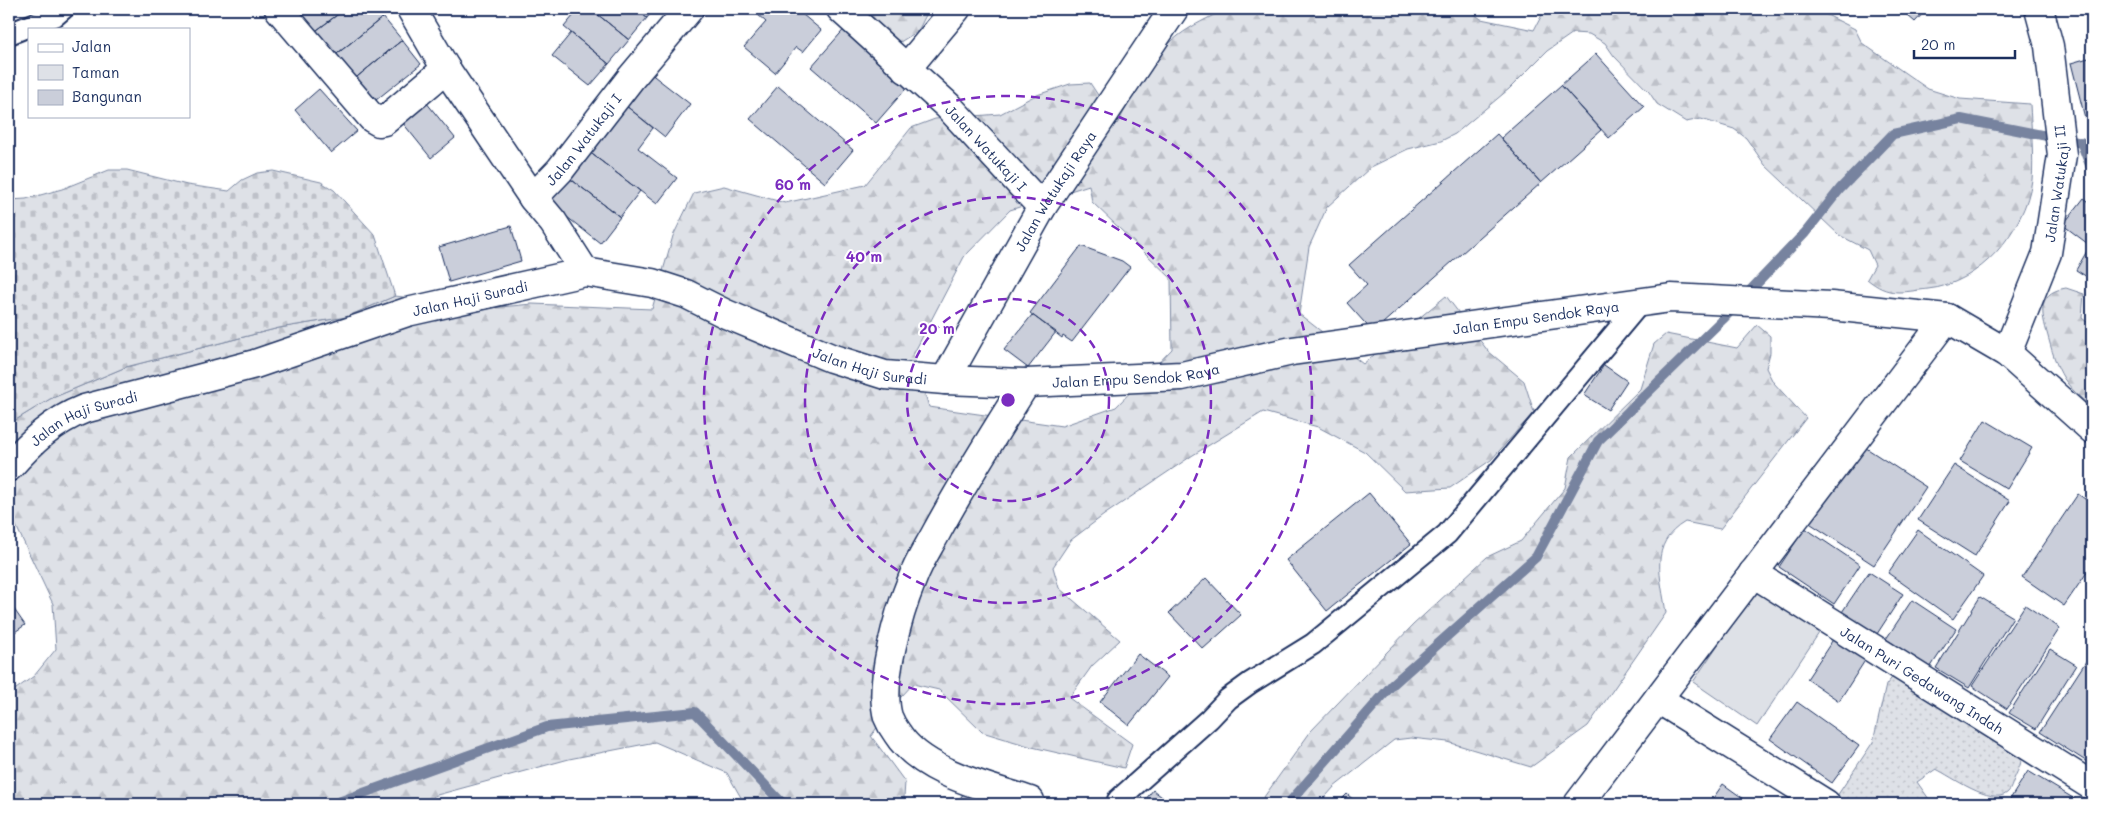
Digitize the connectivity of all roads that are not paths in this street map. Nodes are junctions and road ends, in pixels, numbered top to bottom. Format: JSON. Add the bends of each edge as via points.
{"nodes":[{"id":1,"x":63,"y":9,"type":"edge"},
{"id":2,"x":279,"y":9,"type":"edge"},
{"id":3,"x":411,"y":9,"type":"edge"},
{"id":4,"x":689,"y":9,"type":"edge"},
{"id":5,"x":841,"y":9,"type":"edge"},
{"id":6,"x":956,"y":9,"type":"edge"},
{"id":7,"x":1174,"y":9,"type":"edge"},
{"id":8,"x":2039,"y":9,"type":"edge"},
{"id":9,"x":9,"y":34,"type":"edge"},
{"id":10,"x":446,"y":69,"type":"junction"},
{"id":11,"x":906,"y":69,"type":"junction"},
{"id":12,"x":533,"y":198,"type":"junction"},
{"id":13,"x":1042,"y":208,"type":"junction"},
{"id":14,"x":585,"y":272,"type":"junction"},
{"id":15,"x":1641,"y":302,"type":"junction"},
{"id":16,"x":1948,"y":318,"type":"junction"},
{"id":17,"x":2008,"y":353,"type":"junction"},
{"id":18,"x":945,"y":380,"type":"junction"},
{"id":19,"x":1026,"y":383,"type":"junction"},
{"id":20,"x":2092,"y":429,"type":"edge"},
{"id":21,"x":9,"y":467,"type":"edge"},
{"id":22,"x":1753,"y":573,"type":"junction"},
{"id":23,"x":1658,"y":699,"type":"junction"},
{"id":24,"x":2092,"y":786,"type":"edge"},
{"id":25,"x":1118,"y":800,"type":"dead end"},
{"id":26,"x":1030,"y":801,"type":"dead end"},
{"id":27,"x":1578,"y":804,"type":"edge"},
{"id":28,"x":1826,"y":804,"type":"edge"}],
"edges":[{"from":1,"to":9,"type":"lane","via":[[56,15]]},
{"from":2,"to":10,"type":"street","via":[[372,118],[379,122]]},
{"from":3,"to":10,"type":"street"},
{"from":4,"to":12,"type":"street","name":"Jalan Watukaji I","via":[[560,170]]},
{"from":5,"to":11,"type":"street","name":"Jalan Watukaji I"},
{"from":6,"to":11,"type":"street"},
{"from":7,"to":13,"type":"street","name":"Jalan Watukaji Raya"},
{"from":8,"to":17,"type":"street","name":"Jalan Watukaji II","via":[[2049,46],[2062,155],[2047,253]]},
{"from":10,"to":12,"type":"street"},
{"from":11,"to":13,"type":"street","name":"Jalan Watukaji I","via":[[948,106]]},
{"from":12,"to":14,"type":"street","via":[[553,222]]},
{"from":13,"to":18,"type":"street","name":"Jalan Watukaji Raya"},
{"from":14,"to":18,"type":"street","name":"Jalan Haji Suradi","via":[[652,284],[686,294],[831,358],[885,375]]},
{"from":14,"to":21,"type":"street","name":"Jalan Haji Suradi","via":[[407,312],[254,364],[84,409],[51,426]]},
{"from":15,"to":16,"type":"street","name":"Jalan Empu Sendok Raya","via":[[1671,298],[1831,306]]},
{"from":15,"to":19,"type":"street","name":"Jalan Empu Sendok Raya","via":[[1292,351],[1182,376]]},
{"from":15,"to":25,"type":"lane","via":[[1447,534],[1313,644],[1228,699]]},
{"from":16,"to":17,"type":"street","name":"Jalan Empu Sendok Raya"},
{"from":16,"to":22,"type":"street"},
{"from":17,"to":20,"type":"street","name":"Jalan Empu Sendok Raya"},
{"from":18,"to":19,"type":"street","name":"Jalan Empu Sendok Raya"},
{"from":19,"to":26,"type":"street","via":[[958,493],[912,579],[897,624],[885,695],[888,717],[898,735],[922,759],[954,776]]},
{"from":22,"to":23,"type":"street"},
{"from":22,"to":24,"type":"street","name":"Jalan Puri Gedawang Indah"},
{"from":23,"to":27,"type":"street"},
{"from":23,"to":28,"type":"street"}]}
